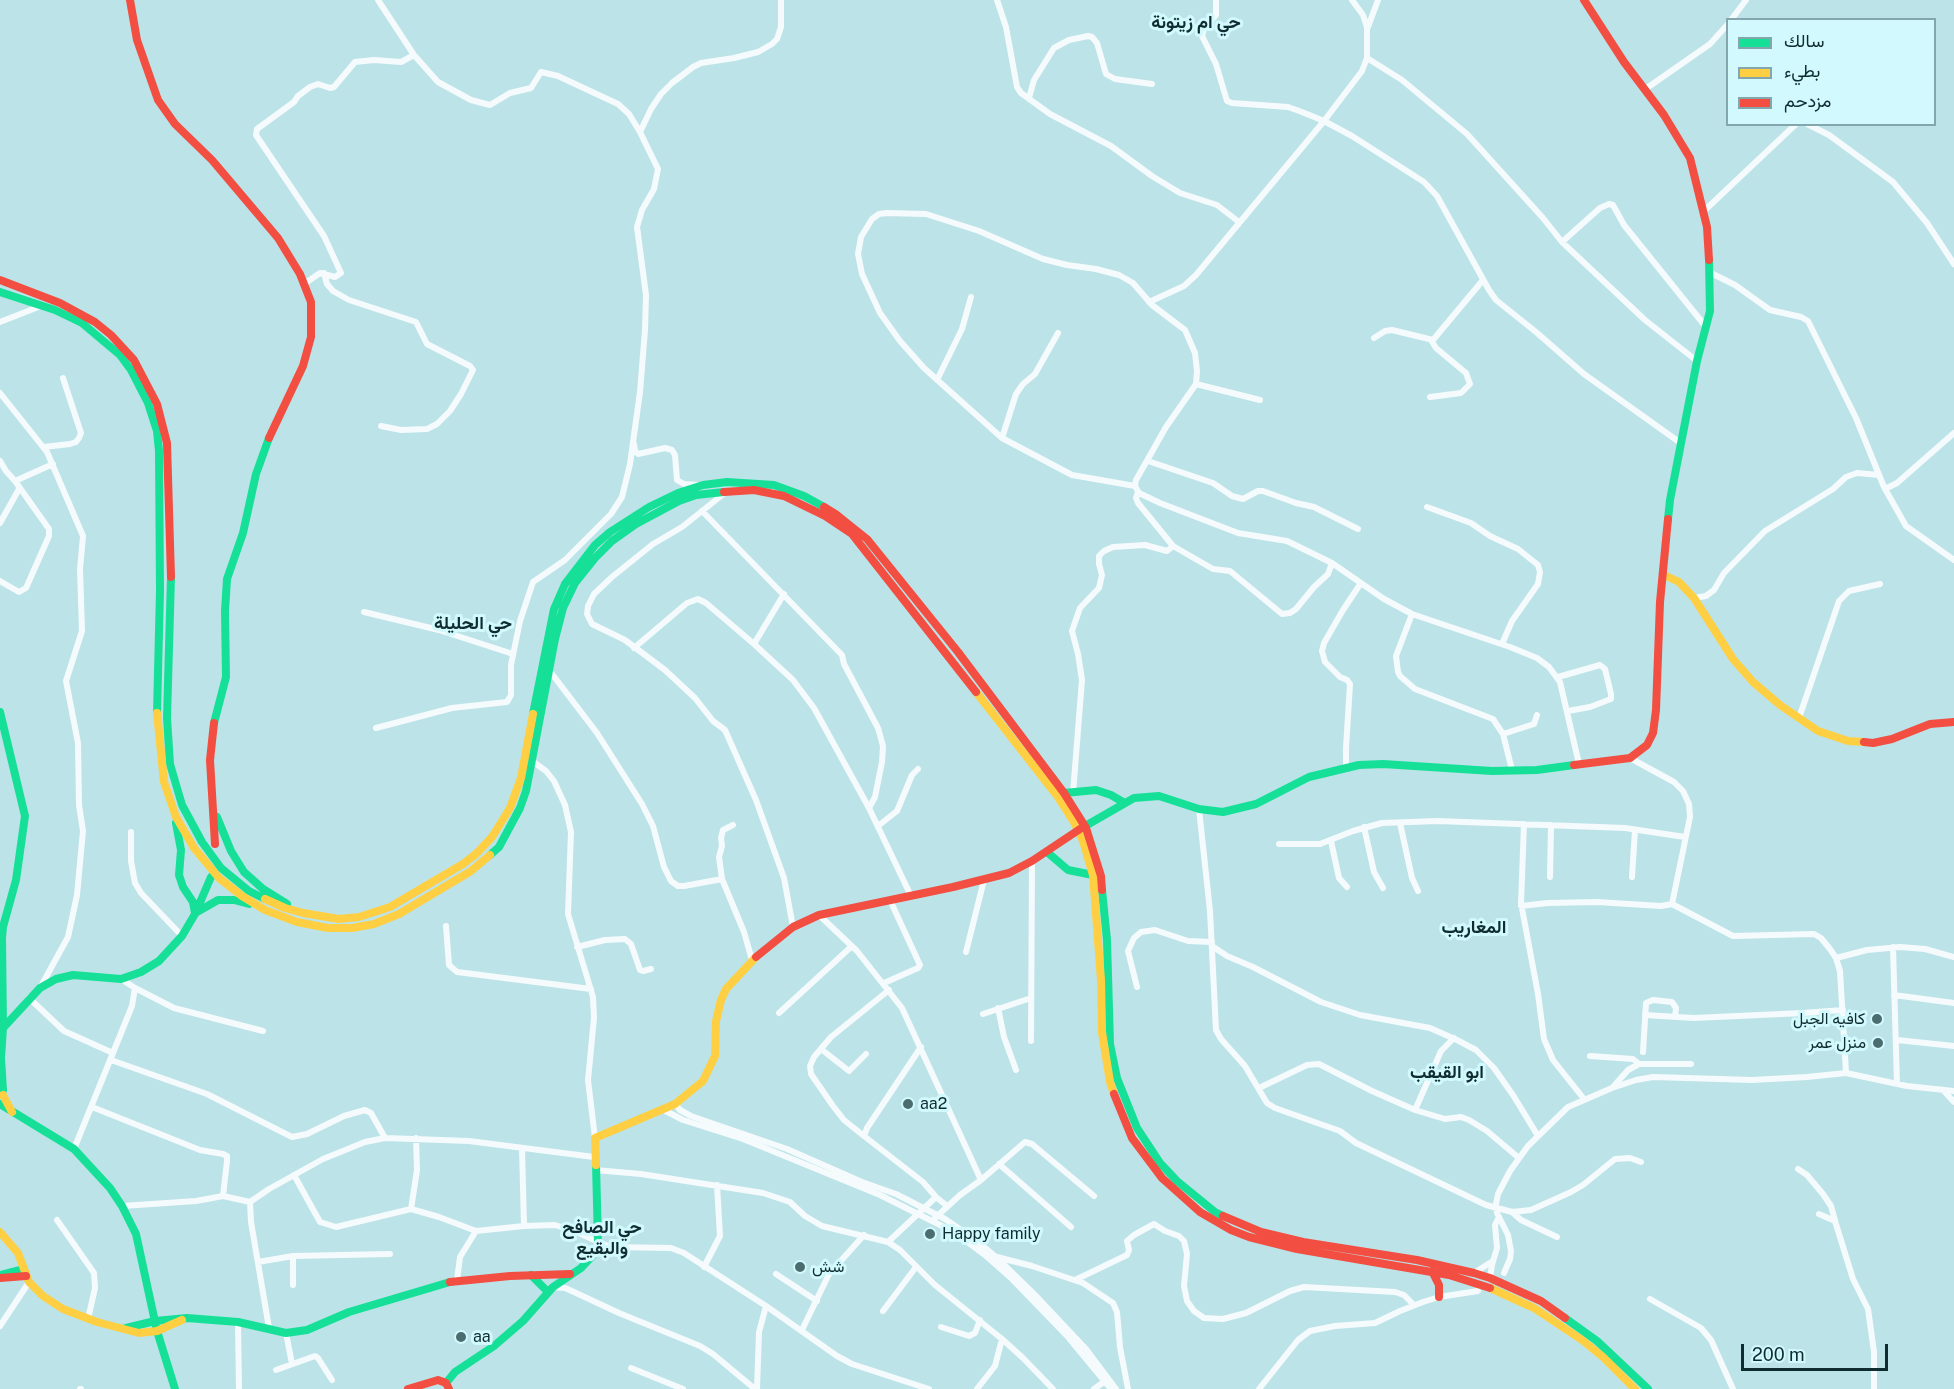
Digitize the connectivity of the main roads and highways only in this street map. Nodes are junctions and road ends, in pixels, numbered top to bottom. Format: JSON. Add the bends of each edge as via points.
{"nodes":[{"id":1,"x":130,"y":0,"type":"edge"},
{"id":2,"x":1584,"y":0,"type":"edge"},
{"id":3,"x":0,"y":280,"type":"edge"},
{"id":4,"x":0,"y":292,"type":"edge"},
{"id":5,"x":1664,"y":575,"type":"junction"},
{"id":6,"x":160,"y":591,"type":"junction"},
{"id":7,"x":170,"y":591,"type":"junction"},
{"id":8,"x":0,"y":712,"type":"edge"},
{"id":9,"x":1954,"y":722,"type":"edge"},
{"id":10,"x":2,"y":728,"type":"edge"},
{"id":11,"x":1083,"y":792,"type":"junction"},
{"id":12,"x":1069,"y":793,"type":"junction"},
{"id":13,"x":1123,"y":802,"type":"junction"},
{"id":14,"x":212,"y":806,"type":"junction"},
{"id":15,"x":1077,"y":812,"type":"junction"},
{"id":16,"x":176,"y":817,"type":"junction"},
{"id":17,"x":215,"y":844,"type":"dead end"},
{"id":18,"x":194,"y":848,"type":"junction"},
{"id":19,"x":1047,"y":852,"type":"junction"},
{"id":20,"x":181,"y":855,"type":"junction"},
{"id":21,"x":1088,"y":857,"type":"junction"},
{"id":22,"x":1077,"y":872,"type":"junction"},
{"id":23,"x":1093,"y":875,"type":"junction"},
{"id":24,"x":441,"y":877,"type":"junction"},
{"id":25,"x":211,"y":878,"type":"dead end"},
{"id":26,"x":445,"y":887,"type":"junction"},
{"id":27,"x":191,"y":898,"type":"junction"},
{"id":28,"x":203,"y":901,"type":"junction"},
{"id":29,"x":265,"y":909,"type":"junction"},
{"id":30,"x":303,"y":913,"type":"junction"},
{"id":31,"x":195,"y":914,"type":"junction"},
{"id":32,"x":1,"y":983,"type":"edge"},
{"id":33,"x":3,"y":1028,"type":"junction"},
{"id":34,"x":1,"y":1060,"type":"edge"},
{"id":35,"x":1,"y":1095,"type":"edge"},
{"id":36,"x":0,"y":1232,"type":"edge"},
{"id":37,"x":1432,"y":1271,"type":"junction"},
{"id":38,"x":570,"y":1274,"type":"junction"},
{"id":39,"x":27,"y":1275,"type":"junction"},
{"id":40,"x":531,"y":1275,"type":"junction"},
{"id":41,"x":1449,"y":1275,"type":"junction"},
{"id":42,"x":0,"y":1276,"type":"edge"},
{"id":43,"x":1439,"y":1285,"type":"junction"},
{"id":44,"x":550,"y":1290,"type":"junction"},
{"id":45,"x":1439,"y":1297,"type":"road end"},
{"id":46,"x":187,"y":1318,"type":"junction"},
{"id":47,"x":155,"y":1321,"type":"junction"},
{"id":48,"x":126,"y":1329,"type":"junction"},
{"id":49,"x":157,"y":1331,"type":"junction"},
{"id":50,"x":447,"y":1386,"type":"edge"},
{"id":51,"x":175,"y":1389,"type":"edge"},
{"id":52,"x":408,"y":1389,"type":"edge"},
{"id":53,"x":1635,"y":1389,"type":"edge"},
{"id":54,"x":1648,"y":1389,"type":"edge"}],
"edges":[{"from":1,"to":14,"type":"main road","via":[[148,74],[165,111],[264,220],[296,265],[310,302],[311,337],[303,366],[267,442],[227,579],[226,677],[211,741]]},
{"from":2,"to":5,"type":"main road","via":[[1690,158],[1704,211],[1710,305],[1667,517]]},
{"from":3,"to":7,"type":"main road","via":[[60,303],[95,322],[125,349],[143,374],[159,410],[167,443]]},
{"from":4,"to":6,"type":"main road","via":[[82,323],[109,344],[131,370],[157,431]]},
{"from":5,"to":9,"type":"main road","via":[[1679,582],[1694,598],[1740,668],[1762,691],[1830,736],[1869,743],[1892,739],[1930,724]]},
{"from":5,"to":13,"type":"main road","via":[[1653,733],[1645,748],[1630,758],[1537,770],[1483,771],[1383,764],[1346,767],[1309,777],[1256,804],[1223,812],[1159,796],[1140,796]]},
{"from":6,"to":7,"type":"main road"},
{"from":6,"to":16,"type":"main road","via":[[159,745],[164,783]]},
{"from":7,"to":30,"type":"main road","via":[[168,745],[182,805],[201,842],[221,868],[261,898]]},
{"from":8,"to":10,"type":"main road"},
{"from":10,"to":32,"type":"main road","via":[[25,816],[16,880],[3,927]]},
{"from":11,"to":12,"type":"main road"},
{"from":11,"to":13,"type":"main road","via":[[1102,791]]},
{"from":11,"to":15,"type":"main road"},
{"from":12,"to":15,"type":"main road"},
{"from":12,"to":24,"type":"main road","via":[[859,531],[825,507],[774,485],[703,485],[678,493],[630,518],[595,545],[574,569],[559,594],[548,631],[521,778],[510,808],[476,854]]},
{"from":13,"to":19,"type":"main road"},
{"from":14,"to":17,"type":"main road"},
{"from":14,"to":30,"type":"main road","via":[[231,851],[247,876]]},
{"from":15,"to":54,"type":"main road","via":[[1101,876],[1115,1072],[1137,1128],[1160,1163],[1185,1189],[1207,1207],[1243,1226],[1303,1242],[1388,1254],[1490,1278],[1541,1301],[1578,1325]]},
{"from":16,"to":18,"type":"main road"},
{"from":16,"to":20,"type":"main road"},
{"from":18,"to":20,"type":"main road"},
{"from":18,"to":29,"type":"main road","via":[[230,887]]},
{"from":19,"to":22,"type":"main road","via":[[1063,867]]},
{"from":19,"to":38,"type":"main road","via":[[1009,873],[984,880],[819,915],[793,927],[752,960],[726,988],[717,1021],[715,1056],[695,1089],[675,1104],[595,1138],[598,1242],[590,1260]]},
{"from":20,"to":27,"type":"main road","via":[[179,875]]},
{"from":21,"to":22,"type":"main road"},
{"from":21,"to":23,"type":"main road"},
{"from":21,"to":26,"type":"main road","via":[[1074,822],[1058,797],[852,534],[784,496],[754,490],[727,491],[696,495],[628,529],[595,558],[576,583],[563,608],[520,808],[505,839],[489,857]]},
{"from":22,"to":23,"type":"main road"},
{"from":23,"to":37,"type":"main road","via":[[1102,1032],[1108,1071],[1124,1123],[1162,1178],[1200,1212],[1249,1237],[1297,1249]]},
{"from":24,"to":26,"type":"main road"},
{"from":24,"to":30,"type":"main road","via":[[390,907],[359,917],[339,919]]},
{"from":25,"to":28,"type":"main road"},
{"from":26,"to":29,"type":"main road","via":[[386,920],[351,928],[313,926]]},
{"from":27,"to":28,"type":"main road"},
{"from":27,"to":31,"type":"main road"},
{"from":28,"to":29,"type":"main road","via":[[228,899]]},
{"from":28,"to":31,"type":"main road"},
{"from":31,"to":33,"type":"main road","via":[[168,954],[151,967],[121,979],[73,975],[56,979],[29,998]]},
{"from":32,"to":33,"type":"main road"},
{"from":33,"to":34,"type":"main road"},
{"from":34,"to":35,"type":"main road"},
{"from":35,"to":47,"type":"main road","via":[[4,1108],[74,1149],[110,1188],[136,1234]]},
{"from":36,"to":39,"type":"main road","via":[[14,1246]]},
{"from":37,"to":41,"type":"main road"},
{"from":37,"to":43,"type":"main road"},
{"from":38,"to":40,"type":"main road"},
{"from":38,"to":44,"type":"main road"},
{"from":39,"to":42,"type":"main road"},
{"from":39,"to":48,"type":"main road","via":[[44,1296],[63,1309]]},
{"from":40,"to":44,"type":"main road"},
{"from":40,"to":46,"type":"main road","via":[[457,1280],[349,1312],[307,1330],[286,1332],[238,1322]]},
{"from":41,"to":43,"type":"main road"},
{"from":41,"to":53,"type":"main road","via":[[1534,1308],[1594,1349]]},
{"from":43,"to":45,"type":"main road"},
{"from":44,"to":50,"type":"main road","via":[[523,1321],[455,1372]]},
{"from":46,"to":47,"type":"main road"},
{"from":46,"to":49,"type":"main road"},
{"from":47,"to":48,"type":"main road"},
{"from":47,"to":49,"type":"main road"},
{"from":48,"to":49,"type":"main road","via":[[139,1333]]},
{"from":49,"to":51,"type":"main road"},
{"from":50,"to":52,"type":"main road","via":[[438,1380]]}]}
